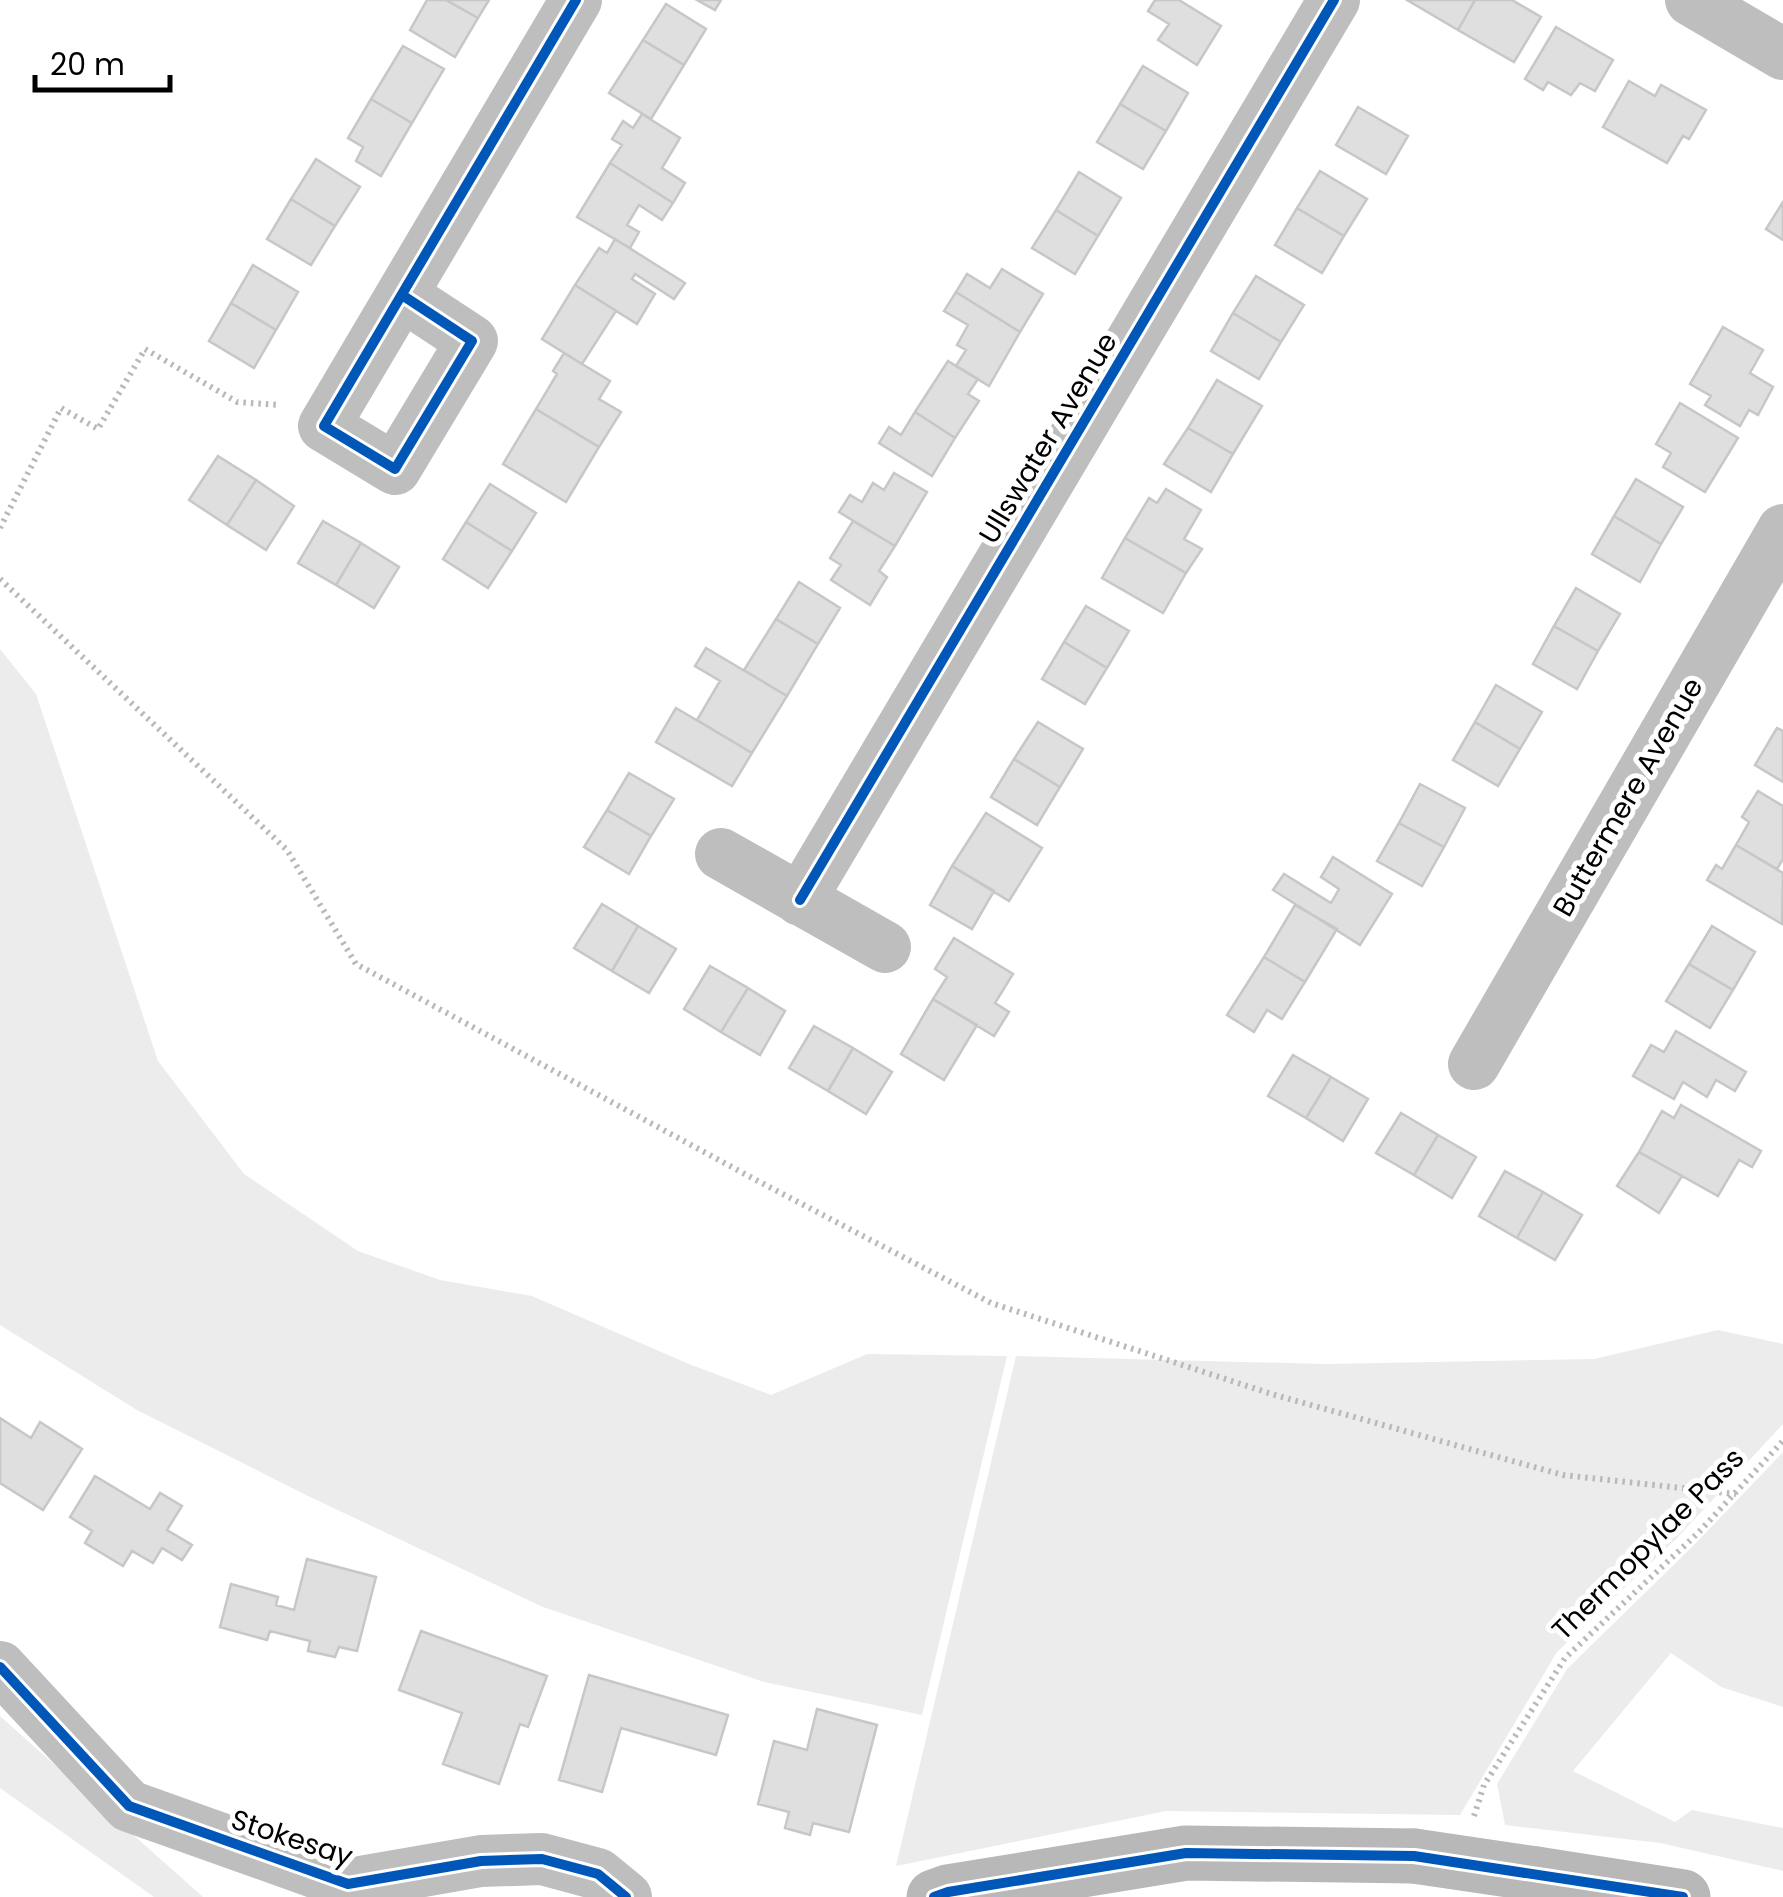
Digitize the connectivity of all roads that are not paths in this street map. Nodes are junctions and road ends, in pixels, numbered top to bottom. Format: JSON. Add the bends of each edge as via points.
{"nodes":[{"id":1,"x":576,"y":0,"type":"edge"},
{"id":2,"x":1334,"y":0,"type":"edge"},
{"id":3,"x":1692,"y":0,"type":"edge"},
{"id":4,"x":1783,"y":54,"type":"edge"},
{"id":5,"x":402,"y":295,"type":"junction"},
{"id":6,"x":1783,"y":530,"type":"edge"},
{"id":7,"x":721,"y":854,"type":"dead end"},
{"id":8,"x":800,"y":900,"type":"junction"},
{"id":9,"x":885,"y":947,"type":"dead end"},
{"id":10,"x":1474,"y":1064,"type":"dead end"},
{"id":11,"x":0,"y":1667,"type":"edge"},
{"id":12,"x":944,"y":1895,"type":"edge"},
{"id":13,"x":626,"y":1897,"type":"edge"},
{"id":14,"x":1683,"y":1897,"type":"edge"}],
"edges":[{"from":1,"to":5,"type":"street"},
{"from":2,"to":8,"type":"street","name":"Ullswater Avenue"},
{"from":3,"to":4,"type":"street"},
{"from":5,"to":5,"type":"street","via":[[472,340],[395,470],[324,426]]},
{"from":6,"to":10,"type":"street","name":"Buttermere Avenue"},
{"from":7,"to":8,"type":"street"},
{"from":8,"to":9,"type":"street"},
{"from":11,"to":13,"type":"street","name":"Stokesay","via":[[129,1806],[348,1884],[542,1859],[598,1874]]},
{"from":12,"to":14,"type":"street","bridge":true,"via":[[1186,1854],[1414,1856]]}]}
